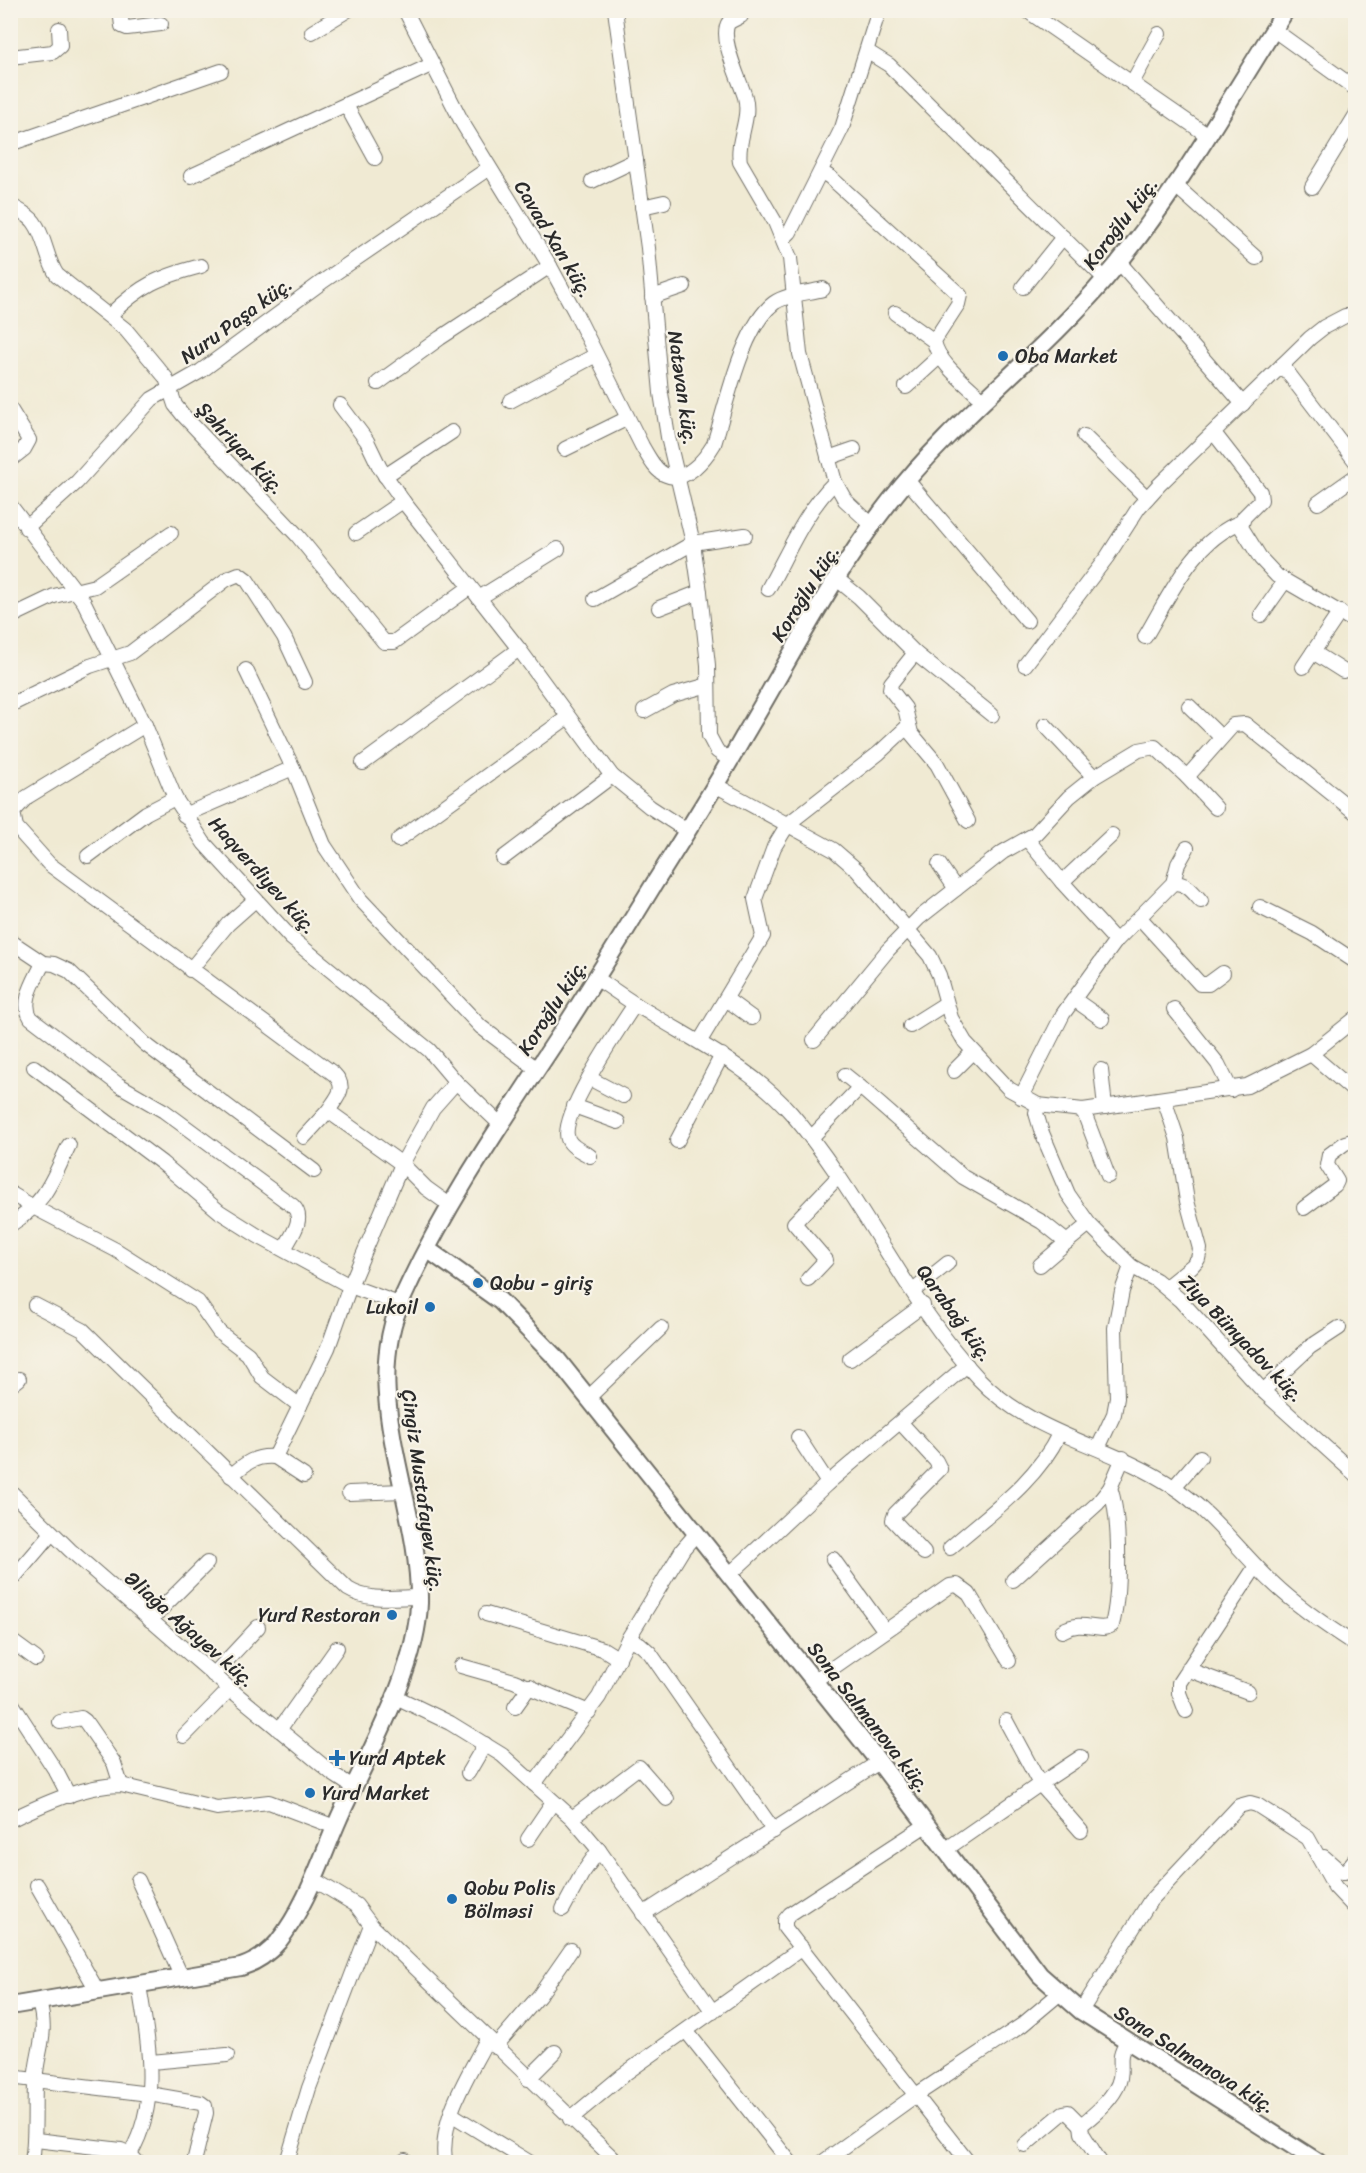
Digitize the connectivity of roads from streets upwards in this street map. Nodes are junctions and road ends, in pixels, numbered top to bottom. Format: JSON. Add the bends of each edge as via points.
{"nodes":[{"id":1,"x":120,"y":10,"type":"edge"},
{"id":2,"x":348,"y":10,"type":"edge"},
{"id":3,"x":405,"y":10,"type":"edge"},
{"id":4,"x":615,"y":10,"type":"edge"},
{"id":5,"x":879,"y":10,"type":"edge"},
{"id":6,"x":1026,"y":10,"type":"edge"},
{"id":7,"x":1286,"y":10,"type":"edge"},
{"id":8,"x":744,"y":12,"type":"edge"},
{"id":9,"x":160,"y":24,"type":"dead end"},
{"id":10,"x":59,"y":29,"type":"dead end"},
{"id":11,"x":1274,"y":30,"type":"junction"},
{"id":12,"x":312,"y":32,"type":"dead end"},
{"id":13,"x":1160,"y":34,"type":"dead end"},
{"id":14,"x":868,"y":52,"type":"junction"},
{"id":15,"x":10,"y":57,"type":"edge"},
{"id":16,"x":431,"y":66,"type":"junction"},
{"id":17,"x":221,"y":71,"type":"dead end"},
{"id":18,"x":1132,"y":83,"type":"junction"},
{"id":19,"x":1356,"y":89,"type":"edge"},
{"id":20,"x":346,"y":105,"type":"junction"},
{"id":21,"x":1356,"y":114,"type":"edge"},
{"id":22,"x":1207,"y":135,"type":"junction"},
{"id":23,"x":10,"y":144,"type":"edge"},
{"id":24,"x":375,"y":158,"type":"dead end"},
{"id":25,"x":636,"y":160,"type":"junction"},
{"id":26,"x":489,"y":168,"type":"junction"},
{"id":27,"x":821,"y":172,"type":"junction"},
{"id":28,"x":191,"y":176,"type":"dead end"},
{"id":29,"x":592,"y":181,"type":"dead end"},
{"id":30,"x":1176,"y":186,"type":"junction"},
{"id":31,"x":1312,"y":187,"type":"dead end"},
{"id":32,"x":664,"y":202,"type":"dead end"},
{"id":33,"x":10,"y":205,"type":"edge"},
{"id":34,"x":642,"y":207,"type":"junction"},
{"id":35,"x":1063,"y":237,"type":"junction"},
{"id":36,"x":783,"y":238,"type":"junction"},
{"id":37,"x":1256,"y":258,"type":"dead end"},
{"id":38,"x":1119,"y":262,"type":"junction"},
{"id":39,"x":201,"y":266,"type":"dead end"},
{"id":40,"x":550,"y":266,"type":"junction"},
{"id":41,"x":1106,"y":279,"type":"junction"},
{"id":42,"x":684,"y":286,"type":"dead end"},
{"id":43,"x":1023,"y":287,"type":"dead end"},
{"id":44,"x":823,"y":289,"type":"dead end"},
{"id":45,"x":652,"y":297,"type":"junction"},
{"id":46,"x":793,"y":297,"type":"junction"},
{"id":47,"x":895,"y":313,"type":"dead end"},
{"id":48,"x":110,"y":315,"type":"junction"},
{"id":49,"x":1345,"y":316,"type":"dead end"},
{"id":50,"x":934,"y":341,"type":"junction"},
{"id":51,"x":596,"y":355,"type":"junction"},
{"id":52,"x":940,"y":356,"type":"junction"},
{"id":53,"x":1282,"y":365,"type":"junction"},
{"id":54,"x":378,"y":383,"type":"dead end"},
{"id":55,"x":906,"y":387,"type":"dead end"},
{"id":56,"x":169,"y":389,"type":"junction"},
{"id":57,"x":510,"y":401,"type":"dead end"},
{"id":58,"x":984,"y":401,"type":"junction"},
{"id":59,"x":1243,"y":404,"type":"junction"},
{"id":60,"x":340,"y":405,"type":"dead end"},
{"id":61,"x":10,"y":409,"type":"edge"},
{"id":62,"x":626,"y":418,"type":"junction"},
{"id":63,"x":452,"y":432,"type":"dead end"},
{"id":64,"x":1214,"y":433,"type":"junction"},
{"id":65,"x":1084,"y":436,"type":"dead end"},
{"id":66,"x":565,"y":449,"type":"dead end"},
{"id":67,"x":854,"y":449,"type":"dead end"},
{"id":68,"x":1354,"y":458,"type":"edge"},
{"id":69,"x":828,"y":459,"type":"junction"},
{"id":70,"x":10,"y":460,"type":"edge"},
{"id":71,"x":386,"y":476,"type":"junction"},
{"id":72,"x":1356,"y":476,"type":"edge"},
{"id":73,"x":677,"y":477,"type":"junction"},
{"id":74,"x":907,"y":480,"type":"junction"},
{"id":75,"x":835,"y":482,"type":"junction"},
{"id":76,"x":1148,"y":498,"type":"junction"},
{"id":77,"x":403,"y":501,"type":"junction"},
{"id":78,"x":1318,"y":503,"type":"dead end"},
{"id":79,"x":10,"y":505,"type":"edge"},
{"id":80,"x":1241,"y":522,"type":"junction"},
{"id":81,"x":872,"y":525,"type":"junction"},
{"id":82,"x":26,"y":528,"type":"junction"},
{"id":83,"x":171,"y":532,"type":"dead end"},
{"id":84,"x":356,"y":532,"type":"dead end"},
{"id":85,"x":745,"y":536,"type":"dead end"},
{"id":86,"x":693,"y":543,"type":"junction"},
{"id":87,"x":558,"y":549,"type":"dead end"},
{"id":88,"x":837,"y":579,"type":"junction"},
{"id":89,"x":1285,"y":581,"type":"junction"},
{"id":90,"x":470,"y":587,"type":"junction"},
{"id":91,"x":768,"y":589,"type":"dead end"},
{"id":92,"x":76,"y":591,"type":"junction"},
{"id":93,"x":700,"y":592,"type":"junction"},
{"id":94,"x":479,"y":598,"type":"junction"},
{"id":95,"x":595,"y":599,"type":"dead end"},
{"id":96,"x":659,"y":608,"type":"dead end"},
{"id":97,"x":1340,"y":612,"type":"junction"},
{"id":98,"x":1261,"y":615,"type":"dead end"},
{"id":99,"x":10,"y":617,"type":"edge"},
{"id":100,"x":1027,"y":621,"type":"dead end"},
{"id":101,"x":1356,"y":622,"type":"edge"},
{"id":102,"x":1145,"y":637,"type":"dead end"},
{"id":103,"x":519,"y":649,"type":"junction"},
{"id":104,"x":1313,"y":652,"type":"junction"},
{"id":105,"x":915,"y":653,"type":"junction"},
{"id":106,"x":112,"y":660,"type":"junction"},
{"id":107,"x":1025,"y":665,"type":"dead end"},
{"id":108,"x":1303,"y":667,"type":"dead end"},
{"id":109,"x":246,"y":670,"type":"dead end"},
{"id":110,"x":1343,"y":671,"type":"dead end"},
{"id":111,"x":305,"y":682,"type":"dead end"},
{"id":112,"x":708,"y":685,"type":"junction"},
{"id":113,"x":10,"y":705,"type":"edge"},
{"id":114,"x":1189,"y":706,"type":"dead end"},
{"id":115,"x":644,"y":711,"type":"dead end"},
{"id":116,"x":992,"y":715,"type":"dead end"},
{"id":117,"x":568,"y":717,"type":"junction"},
{"id":118,"x":145,"y":725,"type":"junction"},
{"id":119,"x":1045,"y":725,"type":"dead end"},
{"id":120,"x":908,"y":726,"type":"junction"},
{"id":121,"x":1221,"y":737,"type":"junction"},
{"id":122,"x":730,"y":760,"type":"junction"},
{"id":123,"x":363,"y":763,"type":"dead end"},
{"id":124,"x":293,"y":768,"type":"junction"},
{"id":125,"x":612,"y":776,"type":"junction"},
{"id":126,"x":1094,"y":777,"type":"junction"},
{"id":127,"x":1187,"y":777,"type":"junction"},
{"id":128,"x":715,"y":785,"type":"junction"},
{"id":129,"x":175,"y":798,"type":"junction"},
{"id":130,"x":1216,"y":808,"type":"dead end"},
{"id":131,"x":1356,"y":813,"type":"edge"},
{"id":132,"x":184,"y":815,"type":"junction"},
{"id":133,"x":968,"y":821,"type":"dead end"},
{"id":134,"x":788,"y":824,"type":"junction"},
{"id":135,"x":687,"y":831,"type":"junction"},
{"id":136,"x":1112,"y":835,"type":"dead end"},
{"id":137,"x":1027,"y":839,"type":"junction"},
{"id":138,"x":398,"y":840,"type":"dead end"},
{"id":139,"x":1187,"y":848,"type":"dead end"},
{"id":140,"x":88,"y":856,"type":"dead end"},
{"id":141,"x":503,"y":858,"type":"dead end"},
{"id":142,"x":939,"y":864,"type":"dead end"},
{"id":143,"x":1062,"y":882,"type":"junction"},
{"id":144,"x":1173,"y":883,"type":"junction"},
{"id":145,"x":956,"y":889,"type":"junction"},
{"id":146,"x":255,"y":900,"type":"junction"},
{"id":147,"x":1201,"y":901,"type":"dead end"},
{"id":148,"x":1260,"y":907,"type":"dead end"},
{"id":149,"x":1140,"y":918,"type":"junction"},
{"id":150,"x":908,"y":928,"type":"junction"},
{"id":151,"x":10,"y":941,"type":"edge"},
{"id":152,"x":1116,"y":941,"type":"junction"},
{"id":153,"x":1356,"y":962,"type":"edge"},
{"id":154,"x":43,"y":963,"type":"junction"},
{"id":155,"x":190,"y":970,"type":"junction"},
{"id":156,"x":1223,"y":973,"type":"dead end"},
{"id":157,"x":596,"y":978,"type":"junction"},
{"id":158,"x":726,"y":999,"type":"junction"},
{"id":159,"x":1075,"y":1000,"type":"junction"},
{"id":160,"x":634,"y":1004,"type":"junction"},
{"id":161,"x":945,"y":1004,"type":"junction"},
{"id":162,"x":1174,"y":1009,"type":"dead end"},
{"id":163,"x":752,"y":1018,"type":"dead end"},
{"id":164,"x":1102,"y":1018,"type":"dead end"},
{"id":165,"x":1356,"y":1018,"type":"edge"},
{"id":166,"x":910,"y":1026,"type":"dead end"},
{"id":167,"x":814,"y":1040,"type":"dead end"},
{"id":168,"x":700,"y":1041,"type":"junction"},
{"id":169,"x":973,"y":1052,"type":"junction"},
{"id":170,"x":1311,"y":1054,"type":"junction"},
{"id":171,"x":722,"y":1055,"type":"junction"},
{"id":172,"x":34,"y":1067,"type":"dead end"},
{"id":173,"x":537,"y":1069,"type":"junction"},
{"id":174,"x":1101,"y":1070,"type":"dead end"},
{"id":175,"x":954,"y":1071,"type":"dead end"},
{"id":176,"x":846,"y":1075,"type":"dead end"},
{"id":177,"x":589,"y":1078,"type":"junction"},
{"id":178,"x":456,"y":1082,"type":"junction"},
{"id":179,"x":860,"y":1087,"type":"junction"},
{"id":180,"x":1231,"y":1090,"type":"junction"},
{"id":181,"x":1356,"y":1093,"type":"edge"},
{"id":182,"x":623,"y":1096,"type":"dead end"},
{"id":183,"x":1021,"y":1097,"type":"junction"},
{"id":184,"x":1164,"y":1099,"type":"junction"},
{"id":185,"x":1038,"y":1105,"type":"junction"},
{"id":186,"x":574,"y":1106,"type":"junction"},
{"id":187,"x":1105,"y":1107,"type":"junction"},
{"id":188,"x":328,"y":1110,"type":"junction"},
{"id":189,"x":1083,"y":1110,"type":"junction"},
{"id":190,"x":618,"y":1122,"type":"dead end"},
{"id":191,"x":500,"y":1124,"type":"junction"},
{"id":192,"x":304,"y":1137,"type":"dead end"},
{"id":193,"x":811,"y":1138,"type":"junction"},
{"id":194,"x":1356,"y":1140,"type":"edge"},
{"id":195,"x":677,"y":1141,"type":"dead end"},
{"id":196,"x":69,"y":1146,"type":"dead end"},
{"id":197,"x":590,"y":1156,"type":"dead end"},
{"id":198,"x":402,"y":1164,"type":"junction"},
{"id":199,"x":314,"y":1171,"type":"dead end"},
{"id":200,"x":1108,"y":1176,"type":"dead end"},
{"id":201,"x":838,"y":1177,"type":"junction"},
{"id":202,"x":10,"y":1193,"type":"edge"},
{"id":203,"x":451,"y":1206,"type":"junction"},
{"id":204,"x":1304,"y":1208,"type":"dead end"},
{"id":205,"x":35,"y":1209,"type":"junction"},
{"id":206,"x":1089,"y":1224,"type":"junction"},
{"id":207,"x":10,"y":1226,"type":"edge"},
{"id":208,"x":1067,"y":1242,"type":"junction"},
{"id":209,"x":427,"y":1249,"type":"junction"},
{"id":210,"x":284,"y":1250,"type":"junction"},
{"id":211,"x":948,"y":1263,"type":"dead end"},
{"id":212,"x":1040,"y":1265,"type":"dead end"},
{"id":213,"x":1131,"y":1266,"type":"junction"},
{"id":214,"x":808,"y":1279,"type":"dead end"},
{"id":215,"x":350,"y":1286,"type":"junction"},
{"id":216,"x":1166,"y":1287,"type":"junction"},
{"id":217,"x":913,"y":1291,"type":"junction"},
{"id":218,"x":399,"y":1304,"type":"junction"},
{"id":219,"x":35,"y":1305,"type":"dead end"},
{"id":220,"x":923,"y":1305,"type":"junction"},
{"id":221,"x":661,"y":1328,"type":"dead end"},
{"id":222,"x":1340,"y":1328,"type":"dead end"},
{"id":223,"x":849,"y":1359,"type":"dead end"},
{"id":224,"x":967,"y":1365,"type":"junction"},
{"id":225,"x":1263,"y":1391,"type":"junction"},
{"id":226,"x":589,"y":1397,"type":"junction"},
{"id":227,"x":300,"y":1406,"type":"junction"},
{"id":228,"x":901,"y":1422,"type":"junction"},
{"id":229,"x":1059,"y":1434,"type":"junction"},
{"id":230,"x":798,"y":1437,"type":"dead end"},
{"id":231,"x":1098,"y":1448,"type":"junction"},
{"id":232,"x":1356,"y":1455,"type":"edge"},
{"id":233,"x":275,"y":1456,"type":"junction"},
{"id":234,"x":1200,"y":1457,"type":"dead end"},
{"id":235,"x":1123,"y":1458,"type":"junction"},
{"id":236,"x":1345,"y":1465,"type":"junction"},
{"id":237,"x":1356,"y":1475,"type":"edge"},
{"id":238,"x":231,"y":1476,"type":"junction"},
{"id":239,"x":304,"y":1476,"type":"dead end"},
{"id":240,"x":828,"y":1483,"type":"junction"},
{"id":241,"x":1174,"y":1487,"type":"junction"},
{"id":242,"x":1110,"y":1488,"type":"junction"},
{"id":243,"x":10,"y":1491,"type":"edge"},
{"id":244,"x":404,"y":1491,"type":"junction"},
{"id":245,"x":349,"y":1493,"type":"dead end"},
{"id":246,"x":52,"y":1533,"type":"junction"},
{"id":247,"x":696,"y":1534,"type":"junction"},
{"id":248,"x":950,"y":1548,"type":"dead end"},
{"id":249,"x":924,"y":1552,"type":"dead end"},
{"id":250,"x":833,"y":1559,"type":"dead end"},
{"id":251,"x":207,"y":1563,"type":"dead end"},
{"id":252,"x":1256,"y":1566,"type":"junction"},
{"id":253,"x":729,"y":1575,"type":"junction"},
{"id":254,"x":1013,"y":1580,"type":"dead end"},
{"id":255,"x":10,"y":1582,"type":"edge"},
{"id":256,"x":419,"y":1597,"type":"junction"},
{"id":257,"x":486,"y":1614,"type":"dead end"},
{"id":258,"x":150,"y":1620,"type":"junction"},
{"id":259,"x":258,"y":1627,"type":"dead end"},
{"id":260,"x":885,"y":1631,"type":"junction"},
{"id":261,"x":1062,"y":1631,"type":"dead end"},
{"id":262,"x":628,"y":1639,"type":"junction"},
{"id":263,"x":10,"y":1640,"type":"edge"},
{"id":264,"x":1356,"y":1645,"type":"edge"},
{"id":265,"x":337,"y":1648,"type":"dead end"},
{"id":266,"x":36,"y":1659,"type":"dead end"},
{"id":267,"x":619,"y":1659,"type":"junction"},
{"id":268,"x":1009,"y":1661,"type":"dead end"},
{"id":269,"x":461,"y":1666,"type":"dead end"},
{"id":270,"x":1187,"y":1669,"type":"junction"},
{"id":271,"x":213,"y":1675,"type":"junction"},
{"id":272,"x":814,"y":1681,"type":"junction"},
{"id":273,"x":530,"y":1686,"type":"junction"},
{"id":274,"x":230,"y":1689,"type":"junction"},
{"id":275,"x":1248,"y":1692,"type":"dead end"},
{"id":276,"x":394,"y":1696,"type":"junction"},
{"id":277,"x":13,"y":1705,"type":"dead end"},
{"id":278,"x":515,"y":1707,"type":"dead end"},
{"id":279,"x":1186,"y":1711,"type":"dead end"},
{"id":280,"x":589,"y":1712,"type":"junction"},
{"id":281,"x":1006,"y":1721,"type":"dead end"},
{"id":282,"x":60,"y":1722,"type":"dead end"},
{"id":283,"x":279,"y":1730,"type":"junction"},
{"id":284,"x":184,"y":1736,"type":"dead end"},
{"id":285,"x":485,"y":1744,"type":"junction"},
{"id":286,"x":1081,"y":1757,"type":"dead end"},
{"id":287,"x":879,"y":1762,"type":"junction"},
{"id":288,"x":468,"y":1773,"type":"dead end"},
{"id":289,"x":534,"y":1784,"type":"junction"},
{"id":290,"x":1040,"y":1784,"type":"junction"},
{"id":291,"x":121,"y":1785,"type":"junction"},
{"id":292,"x":353,"y":1787,"type":"junction"},
{"id":293,"x":69,"y":1796,"type":"junction"},
{"id":294,"x":667,"y":1799,"type":"dead end"},
{"id":295,"x":553,"y":1802,"type":"junction"},
{"id":296,"x":572,"y":1818,"type":"junction"},
{"id":297,"x":10,"y":1820,"type":"edge"},
{"id":298,"x":926,"y":1825,"type":"junction"},
{"id":299,"x":335,"y":1827,"type":"junction"},
{"id":300,"x":774,"y":1831,"type":"junction"},
{"id":301,"x":1082,"y":1831,"type":"dead end"},
{"id":302,"x":528,"y":1839,"type":"dead end"},
{"id":303,"x":599,"y":1850,"type":"junction"},
{"id":304,"x":945,"y":1850,"type":"junction"},
{"id":305,"x":1319,"y":1858,"type":"junction"},
{"id":306,"x":1356,"y":1858,"type":"edge"},
{"id":307,"x":313,"y":1879,"type":"junction"},
{"id":308,"x":138,"y":1880,"type":"dead end"},
{"id":309,"x":37,"y":1885,"type":"dead end"},
{"id":310,"x":563,"y":1909,"type":"dead end"},
{"id":311,"x":1356,"y":1909,"type":"edge"},
{"id":312,"x":643,"y":1914,"type":"junction"},
{"id":313,"x":371,"y":1925,"type":"junction"},
{"id":314,"x":802,"y":1948,"type":"junction"},
{"id":315,"x":571,"y":1950,"type":"dead end"},
{"id":316,"x":182,"y":1978,"type":"junction"},
{"id":317,"x":139,"y":1985,"type":"junction"},
{"id":318,"x":98,"y":1992,"type":"junction"},
{"id":319,"x":1059,"y":1994,"type":"junction"},
{"id":320,"x":39,"y":2002,"type":"junction"},
{"id":321,"x":10,"y":2006,"type":"edge"},
{"id":322,"x":1080,"y":2011,"type":"junction"},
{"id":323,"x":713,"y":2012,"type":"junction"},
{"id":324,"x":687,"y":2032,"type":"junction"},
{"id":325,"x":1127,"y":2041,"type":"junction"},
{"id":326,"x":491,"y":2043,"type":"junction"},
{"id":327,"x":555,"y":2052,"type":"dead end"},
{"id":328,"x":227,"y":2055,"type":"dead end"},
{"id":329,"x":151,"y":2062,"type":"junction"},
{"id":330,"x":10,"y":2077,"type":"edge"},
{"id":331,"x":528,"y":2079,"type":"junction"},
{"id":332,"x":35,"y":2081,"type":"junction"},
{"id":333,"x":149,"y":2094,"type":"junction"},
{"id":334,"x":916,"y":2095,"type":"junction"},
{"id":335,"x":451,"y":2114,"type":"junction"},
{"id":336,"x":570,"y":2119,"type":"junction"},
{"id":337,"x":1081,"y":2125,"type":"junction"},
{"id":338,"x":36,"y":2140,"type":"junction"},
{"id":339,"x":1025,"y":2145,"type":"dead end"},
{"id":340,"x":134,"y":2158,"type":"edge"},
{"id":341,"x":32,"y":2163,"type":"edge"},
{"id":342,"x":194,"y":2163,"type":"edge"},
{"id":343,"x":287,"y":2163,"type":"edge"},
{"id":344,"x":444,"y":2163,"type":"edge"},
{"id":345,"x":530,"y":2163,"type":"edge"},
{"id":346,"x":617,"y":2163,"type":"edge"},
{"id":347,"x":790,"y":2163,"type":"edge"},
{"id":348,"x":823,"y":2163,"type":"edge"},
{"id":349,"x":968,"y":2163,"type":"edge"},
{"id":350,"x":1101,"y":2163,"type":"edge"},
{"id":351,"x":1318,"y":2163,"type":"edge"}],
"edges":[{"from":1,"to":9,"type":"street","via":[[122,26],[127,28]]},
{"from":2,"to":12,"type":"street"},
{"from":3,"to":16,"type":"street","name":"Cavad Xan küç."},
{"from":4,"to":25,"type":"street","name":"Natəvan küç."},
{"from":5,"to":14,"type":"street"},
{"from":6,"to":18,"type":"street"},
{"from":7,"to":11,"type":"street","name":"Koroğlu küç."},
{"from":8,"to":36,"type":"street","via":[[729,22],[724,35],[747,109],[738,154]]},
{"from":10,"to":15,"type":"street","via":[[60,46],[53,52]]},
{"from":11,"to":19,"type":"street"},
{"from":11,"to":22,"type":"street","name":"Koroğlu küç."},
{"from":13,"to":18,"type":"street"},
{"from":14,"to":27,"type":"street","via":[[842,128]]},
{"from":14,"to":35,"type":"street","via":[[889,64]]},
{"from":16,"to":20,"type":"street"},
{"from":16,"to":26,"type":"street","name":"Cavad Xan küç."},
{"from":17,"to":23,"type":"street"},
{"from":18,"to":22,"type":"street"},
{"from":20,"to":24,"type":"street"},
{"from":20,"to":28,"type":"street"},
{"from":21,"to":31,"type":"street"},
{"from":22,"to":30,"type":"street","name":"Koroğlu küç."},
{"from":25,"to":29,"type":"street"},
{"from":25,"to":34,"type":"street","name":"Natəvan küç."},
{"from":26,"to":40,"type":"street","name":"Cavad Xan küç."},
{"from":26,"to":56,"type":"street","name":"Nuru Paşa küç.","via":[[322,282],[201,371]]},
{"from":27,"to":36,"type":"street","via":[[790,232]]},
{"from":27,"to":50,"type":"street","via":[[960,295]]},
{"from":30,"to":37,"type":"street"},
{"from":30,"to":38,"type":"street","name":"Koroğlu küç."},
{"from":32,"to":34,"type":"street"},
{"from":33,"to":48,"type":"street","name":"Şəhriyar küç.","via":[[34,222],[50,266],[64,284]]},
{"from":34,"to":45,"type":"street","name":"Natəvan küç."},
{"from":35,"to":41,"type":"street"},
{"from":35,"to":43,"type":"street"},
{"from":36,"to":46,"type":"street","via":[[791,264]]},
{"from":38,"to":41,"type":"street","name":"Koroğlu küç."},
{"from":38,"to":59,"type":"street"},
{"from":39,"to":48,"type":"street","via":[[146,285]]},
{"from":40,"to":51,"type":"street","name":"Cavad Xan küç."},
{"from":40,"to":54,"type":"street"},
{"from":41,"to":58,"type":"street","name":"Koroğlu küç."},
{"from":42,"to":45,"type":"street"},
{"from":44,"to":46,"type":"street"},
{"from":45,"to":73,"type":"street","name":"Natəvan küç.","via":[[661,393]]},
{"from":46,"to":69,"type":"street","via":[[800,354]]},
{"from":46,"to":73,"type":"street","via":[[774,303],[747,338],[714,444],[693,469]]},
{"from":47,"to":50,"type":"street"},
{"from":48,"to":56,"type":"street","name":"Şəhriyar küç.","via":[[155,363]]},
{"from":49,"to":53,"type":"street","via":[[1324,327]]},
{"from":50,"to":52,"type":"street"},
{"from":51,"to":57,"type":"street"},
{"from":51,"to":62,"type":"street","name":"Cavad Xan küç."},
{"from":52,"to":55,"type":"street"},
{"from":52,"to":58,"type":"street"},
{"from":53,"to":59,"type":"street"},
{"from":53,"to":68,"type":"street"},
{"from":56,"to":82,"type":"street","name":"Nuru Paşa küç.","via":[[152,399],[77,482]]},
{"from":56,"to":90,"type":"street","name":"Şəhriyar küç.","via":[[183,415],[297,535],[384,642],[394,642]]},
{"from":58,"to":74,"type":"street","name":"Koroğlu küç."},
{"from":59,"to":64,"type":"street"},
{"from":60,"to":71,"type":"street","via":[[367,441]]},
{"from":61,"to":70,"type":"street","via":[[29,440]]},
{"from":62,"to":66,"type":"street"},
{"from":62,"to":73,"type":"street","name":"Cavad Xan küç.","via":[[655,467],[665,475]]},
{"from":63,"to":71,"type":"street"},
{"from":64,"to":76,"type":"street"},
{"from":64,"to":80,"type":"street","via":[[1260,492],[1261,500]]},
{"from":65,"to":76,"type":"street"},
{"from":67,"to":69,"type":"street"},
{"from":69,"to":75,"type":"street"},
{"from":71,"to":77,"type":"street"},
{"from":72,"to":78,"type":"street"},
{"from":73,"to":86,"type":"street","name":"Natəvan küç."},
{"from":74,"to":81,"type":"street","name":"Koroğlu küç."},
{"from":74,"to":100,"type":"street"},
{"from":75,"to":81,"type":"street","via":[[845,500]]},
{"from":75,"to":91,"type":"street","via":[[819,498]]},
{"from":76,"to":107,"type":"street"},
{"from":77,"to":84,"type":"street"},
{"from":77,"to":90,"type":"street"},
{"from":79,"to":82,"type":"street","name":"Haqverdiyev küç."},
{"from":80,"to":89,"type":"street","via":[[1261,559]]},
{"from":80,"to":102,"type":"street","via":[[1222,532],[1197,554]]},
{"from":81,"to":88,"type":"street","name":"Koroğlu küç."},
{"from":82,"to":92,"type":"street","name":"Haqverdiyev küç."},
{"from":83,"to":92,"type":"street","via":[[101,582]]},
{"from":85,"to":86,"type":"street"},
{"from":86,"to":93,"type":"street","name":"Natəvan küç."},
{"from":86,"to":95,"type":"street"},
{"from":87,"to":94,"type":"street"},
{"from":88,"to":105,"type":"street"},
{"from":88,"to":122,"type":"street","name":"Koroğlu küç."},
{"from":89,"to":97,"type":"street"},
{"from":89,"to":98,"type":"street"},
{"from":90,"to":94,"type":"street"},
{"from":92,"to":99,"type":"street","via":[[54,596]]},
{"from":92,"to":106,"type":"street","name":"Haqverdiyev küç."},
{"from":93,"to":96,"type":"street"},
{"from":93,"to":112,"type":"street","name":"Natəvan küç."},
{"from":94,"to":103,"type":"street"},
{"from":97,"to":101,"type":"street"},
{"from":97,"to":104,"type":"street"},
{"from":103,"to":117,"type":"street"},
{"from":103,"to":123,"type":"street"},
{"from":104,"to":108,"type":"street"},
{"from":104,"to":110,"type":"street"},
{"from":105,"to":116,"type":"street"},
{"from":105,"to":120,"type":"street","via":[[890,689],[905,708]]},
{"from":106,"to":111,"type":"street","via":[[130,653],[239,574],[248,580],[284,637]]},
{"from":106,"to":113,"type":"street","via":[[90,666]]},
{"from":106,"to":118,"type":"street","name":"Haqverdiyev küç."},
{"from":109,"to":124,"type":"street"},
{"from":112,"to":115,"type":"street","via":[[673,695]]},
{"from":112,"to":122,"type":"street","name":"Natəvan küç.","via":[[709,736],[717,751]]},
{"from":114,"to":121,"type":"street"},
{"from":117,"to":125,"type":"street"},
{"from":117,"to":138,"type":"street"},
{"from":118,"to":129,"type":"street","name":"Haqverdiyev küç."},
{"from":118,"to":155,"type":"street","via":[[27,797],[13,812],[13,820],[28,843],[50,864]]},
{"from":119,"to":126,"type":"street"},
{"from":120,"to":133,"type":"street","via":[[937,764]]},
{"from":120,"to":134,"type":"street"},
{"from":121,"to":127,"type":"street"},
{"from":121,"to":131,"type":"street","via":[[1233,725],[1245,724]]},
{"from":122,"to":128,"type":"street","name":"Koroğlu küç."},
{"from":124,"to":132,"type":"street"},
{"from":124,"to":173,"type":"street","via":[[324,845],[360,899],[481,1027]]},
{"from":125,"to":135,"type":"street"},
{"from":125,"to":141,"type":"street"},
{"from":126,"to":127,"type":"street","via":[[1150,747],[1159,750]]},
{"from":126,"to":137,"type":"street"},
{"from":127,"to":130,"type":"street"},
{"from":128,"to":134,"type":"street"},
{"from":128,"to":135,"type":"street","name":"Koroğlu küç."},
{"from":129,"to":132,"type":"street","name":"Haqverdiyev küç."},
{"from":129,"to":140,"type":"street","via":[[147,813]]},
{"from":132,"to":146,"type":"street","name":"Haqverdiyev küç."},
{"from":134,"to":150,"type":"street","via":[[846,860]]},
{"from":134,"to":158,"type":"street","via":[[774,847],[755,899],[763,936]]},
{"from":135,"to":157,"type":"street","name":"Koroğlu küç."},
{"from":136,"to":143,"type":"street"},
{"from":137,"to":143,"type":"street"},
{"from":137,"to":145,"type":"street","via":[[1003,852]]},
{"from":139,"to":144,"type":"street"},
{"from":142,"to":145,"type":"street"},
{"from":143,"to":152,"type":"street"},
{"from":144,"to":147,"type":"street","via":[[1189,888]]},
{"from":144,"to":149,"type":"street"},
{"from":145,"to":150,"type":"street"},
{"from":146,"to":155,"type":"street","via":[[228,924]]},
{"from":146,"to":178,"type":"street","name":"Haqverdiyev küç.","via":[[312,957],[429,1050]]},
{"from":148,"to":153,"type":"street","via":[[1312,933]]},
{"from":149,"to":152,"type":"street"},
{"from":149,"to":156,"type":"street","via":[[1200,984],[1208,984]]},
{"from":150,"to":161,"type":"street","via":[[935,965]]},
{"from":150,"to":167,"type":"street"},
{"from":151,"to":154,"type":"street"},
{"from":152,"to":159,"type":"street"},
{"from":154,"to":199,"type":"street","via":[[69,971],[145,1044]]},
{"from":154,"to":210,"type":"street","via":[[28,996],[27,1013],[31,1018],[119,1085],[164,1111],[293,1206],[299,1219]]},
{"from":155,"to":188,"type":"street","via":[[339,1079],[342,1090]]},
{"from":157,"to":160,"type":"street","name":"Qarabağ küç."},
{"from":157,"to":173,"type":"street","name":"Koroğlu küç."},
{"from":158,"to":163,"type":"street"},
{"from":158,"to":168,"type":"street"},
{"from":159,"to":164,"type":"street"},
{"from":159,"to":183,"type":"street","via":[[1056,1026]]},
{"from":160,"to":168,"type":"street","name":"Qarabağ küç."},
{"from":160,"to":177,"type":"street"},
{"from":161,"to":166,"type":"street"},
{"from":161,"to":169,"type":"street"},
{"from":162,"to":180,"type":"street","via":[[1218,1064]]},
{"from":165,"to":170,"type":"street"},
{"from":168,"to":171,"type":"street","name":"Qarabağ küç."},
{"from":169,"to":175,"type":"street"},
{"from":169,"to":183,"type":"street"},
{"from":170,"to":180,"type":"street","via":[[1258,1082]]},
{"from":170,"to":181,"type":"street"},
{"from":171,"to":193,"type":"street","name":"Qarabağ küç.","via":[[769,1091]]},
{"from":171,"to":195,"type":"street"},
{"from":172,"to":210,"type":"street","via":[[220,1212]]},
{"from":173,"to":191,"type":"street","name":"Koroğlu küç."},
{"from":174,"to":187,"type":"street"},
{"from":176,"to":179,"type":"street"},
{"from":177,"to":182,"type":"street"},
{"from":177,"to":186,"type":"street"},
{"from":178,"to":191,"type":"street","name":"Haqverdiyev küç."},
{"from":178,"to":198,"type":"street","via":[[433,1108]]},
{"from":179,"to":193,"type":"street"},
{"from":179,"to":208,"type":"street","via":[[963,1177],[1042,1222]]},
{"from":180,"to":184,"type":"street"},
{"from":183,"to":185,"type":"street"},
{"from":184,"to":187,"type":"street"},
{"from":184,"to":216,"type":"street","via":[[1177,1138],[1200,1249],[1192,1266]]},
{"from":185,"to":189,"type":"street"},
{"from":185,"to":206,"type":"street","name":"Ziya Bünyadov küç.","via":[[1036,1113],[1042,1133],[1068,1194]]},
{"from":186,"to":190,"type":"street"},
{"from":186,"to":197,"type":"street","via":[[567,1137]]},
{"from":187,"to":189,"type":"street"},
{"from":188,"to":192,"type":"street"},
{"from":188,"to":198,"type":"street"},
{"from":189,"to":200,"type":"street"},
{"from":191,"to":203,"type":"street","name":"Koroğlu küç."},
{"from":193,"to":201,"type":"street","name":"Qarabağ küç."},
{"from":194,"to":204,"type":"street","via":[[1329,1155],[1327,1165],[1337,1181]]},
{"from":196,"to":205,"type":"street"},
{"from":198,"to":203,"type":"street"},
{"from":198,"to":215,"type":"street"},
{"from":201,"to":214,"type":"street","via":[[794,1223],[826,1260]]},
{"from":201,"to":217,"type":"street","name":"Qarabağ küç."},
{"from":202,"to":205,"type":"street"},
{"from":203,"to":209,"type":"street","name":"Koroğlu küç."},
{"from":205,"to":207,"type":"street"},
{"from":205,"to":227,"type":"street","via":[[116,1250],[198,1302],[219,1332],[248,1354],[255,1371]]},
{"from":206,"to":208,"type":"street"},
{"from":206,"to":213,"type":"street","name":"Ziya Bünyadov küç."},
{"from":208,"to":212,"type":"street"},
{"from":209,"to":218,"type":"street","name":"Çingiz Mustafayev küç."},
{"from":209,"to":226,"type":"street","name":"Sona Salmanova küç.","via":[[515,1314]]},
{"from":210,"to":215,"type":"street"},
{"from":211,"to":217,"type":"street"},
{"from":213,"to":216,"type":"street","name":"Ziya Bünyadov küç."},
{"from":213,"to":231,"type":"street","via":[[1115,1328],[1117,1398]]},
{"from":215,"to":218,"type":"street"},
{"from":215,"to":227,"type":"street","via":[[328,1348]]},
{"from":216,"to":225,"type":"street","name":"Ziya Bünyadov küç."},
{"from":217,"to":220,"type":"street","name":"Qarabağ küç."},
{"from":218,"to":244,"type":"street","name":"Çingiz Mustafayev küç.","via":[[388,1344],[385,1377]]},
{"from":219,"to":238,"type":"street","via":[[83,1330]]},
{"from":220,"to":223,"type":"street"},
{"from":220,"to":224,"type":"street","name":"Qarabağ küç."},
{"from":221,"to":226,"type":"street"},
{"from":222,"to":225,"type":"street","via":[[1310,1347]]},
{"from":224,"to":228,"type":"street"},
{"from":224,"to":229,"type":"street","name":"Qarabağ küç.","via":[[1002,1400]]},
{"from":225,"to":236,"type":"street","name":"Ziya Bünyadov küç."},
{"from":226,"to":247,"type":"street","name":"Sona Salmanova küç."},
{"from":227,"to":233,"type":"street"},
{"from":228,"to":240,"type":"street"},
{"from":228,"to":249,"type":"street","via":[[939,1469],[893,1520]]},
{"from":229,"to":231,"type":"street","name":"Qarabağ küç."},
{"from":229,"to":248,"type":"street","via":[[1050,1454],[1036,1469]]},
{"from":230,"to":240,"type":"street"},
{"from":231,"to":235,"type":"street","name":"Qarabağ küç."},
{"from":232,"to":236,"type":"street"},
{"from":233,"to":238,"type":"street","via":[[247,1461]]},
{"from":233,"to":239,"type":"street"},
{"from":234,"to":241,"type":"street"},
{"from":235,"to":241,"type":"street","name":"Qarabağ küç."},
{"from":235,"to":242,"type":"street"},
{"from":236,"to":237,"type":"street","name":"Ziya Bünyadov küç."},
{"from":238,"to":256,"type":"street","via":[[348,1589],[369,1598]]},
{"from":240,"to":253,"type":"street"},
{"from":241,"to":252,"type":"street","name":"Qarabağ küç.","via":[[1216,1523]]},
{"from":242,"to":254,"type":"street"},
{"from":242,"to":261,"type":"street","via":[[1116,1504],[1118,1544],[1112,1624],[1102,1628],[1078,1624]]},
{"from":243,"to":246,"type":"street","name":"Əliağa Ağayev küç."},
{"from":244,"to":245,"type":"street"},
{"from":244,"to":256,"type":"street","name":"Çingiz Mustafayev küç."},
{"from":246,"to":255,"type":"street"},
{"from":246,"to":258,"type":"street","name":"Əliağa Ağayev küç."},
{"from":247,"to":253,"type":"street","name":"Sona Salmanova küç."},
{"from":247,"to":262,"type":"street"},
{"from":250,"to":260,"type":"street"},
{"from":251,"to":258,"type":"street"},
{"from":252,"to":264,"type":"street","name":"Qarabağ küç.","via":[[1293,1602]]},
{"from":252,"to":270,"type":"street"},
{"from":253,"to":272,"type":"street","name":"Sona Salmanova küç."},
{"from":256,"to":276,"type":"street","name":"Çingiz Mustafayev küç.","via":[[415,1633]]},
{"from":257,"to":267,"type":"street","via":[[603,1649]]},
{"from":258,"to":271,"type":"street","name":"Əliağa Ağayev küç."},
{"from":259,"to":271,"type":"street"},
{"from":260,"to":268,"type":"street","via":[[940,1591],[957,1586],[969,1594]]},
{"from":260,"to":272,"type":"street"},
{"from":262,"to":267,"type":"street"},
{"from":262,"to":300,"type":"street","via":[[650,1653]]},
{"from":263,"to":266,"type":"street"},
{"from":265,"to":283,"type":"street"},
{"from":267,"to":280,"type":"street"},
{"from":269,"to":273,"type":"street"},
{"from":270,"to":275,"type":"street"},
{"from":270,"to":279,"type":"street","via":[[1179,1683]]},
{"from":271,"to":274,"type":"street","name":"Əliağa Ağayev küç."},
{"from":272,"to":287,"type":"street","name":"Sona Salmanova küç."},
{"from":273,"to":278,"type":"street"},
{"from":273,"to":280,"type":"street"},
{"from":274,"to":283,"type":"street","name":"Əliağa Ağayev küç."},
{"from":274,"to":284,"type":"street"},
{"from":276,"to":285,"type":"street"},
{"from":276,"to":292,"type":"street","name":"Çingiz Mustafayev küç."},
{"from":277,"to":293,"type":"street"},
{"from":280,"to":289,"type":"street"},
{"from":281,"to":290,"type":"street"},
{"from":282,"to":291,"type":"street","via":[[75,1717],[85,1721],[114,1763]]},
{"from":283,"to":292,"type":"street","name":"Əliağa Ağayev küç."},
{"from":285,"to":288,"type":"street"},
{"from":285,"to":289,"type":"street"},
{"from":286,"to":290,"type":"street"},
{"from":287,"to":298,"type":"street","name":"Sona Salmanova küç."},
{"from":287,"to":300,"type":"street"},
{"from":289,"to":295,"type":"street"},
{"from":290,"to":301,"type":"street"},
{"from":290,"to":304,"type":"street"},
{"from":291,"to":293,"type":"street"},
{"from":291,"to":299,"type":"street","via":[[217,1808],[269,1802]]},
{"from":292,"to":299,"type":"street","name":"Çingiz Mustafayev küç."},
{"from":293,"to":297,"type":"street"},
{"from":294,"to":296,"type":"street","via":[[639,1767]]},
{"from":295,"to":296,"type":"street"},
{"from":295,"to":302,"type":"street"},
{"from":296,"to":303,"type":"street"},
{"from":298,"to":304,"type":"street","name":"Sona Salmanova küç."},
{"from":298,"to":314,"type":"street","via":[[790,1914],[785,1928]]},
{"from":299,"to":307,"type":"street","name":"Çingiz Mustafayev küç."},
{"from":300,"to":312,"type":"street"},
{"from":303,"to":310,"type":"street"},
{"from":303,"to":312,"type":"street"},
{"from":304,"to":319,"type":"street","name":"Sona Salmanova küç.","via":[[1020,1950]]},
{"from":305,"to":306,"type":"street","via":[[1324,1857],[1341,1872]]},
{"from":305,"to":311,"type":"street","via":[[1335,1887]]},
{"from":305,"to":322,"type":"street","via":[[1314,1846],[1299,1832],[1257,1805],[1239,1806],[1150,1901]]},
{"from":307,"to":313,"type":"street","via":[[356,1905]]},
{"from":307,"to":316,"type":"street","name":"Çingiz Mustafayev küç.","via":[[289,1926],[265,1955],[241,1967]]},
{"from":308,"to":316,"type":"street"},
{"from":309,"to":318,"type":"street"},
{"from":312,"to":323,"type":"street"},
{"from":313,"to":326,"type":"street"},
{"from":313,"to":343,"type":"street","via":[[309,2088]]},
{"from":314,"to":323,"type":"street"},
{"from":314,"to":334,"type":"street"},
{"from":315,"to":326,"type":"street","via":[[539,1996]]},
{"from":316,"to":317,"type":"street","name":"Çingiz Mustafayev küç."},
{"from":317,"to":318,"type":"street","name":"Çingiz Mustafayev küç."},
{"from":317,"to":329,"type":"street"},
{"from":318,"to":320,"type":"street","name":"Çingiz Mustafayev küç."},
{"from":319,"to":322,"type":"street","name":"Sona Salmanova küç."},
{"from":319,"to":334,"type":"street","via":[[1022,2025]]},
{"from":320,"to":321,"type":"street","name":"Çingiz Mustafayev küç."},
{"from":320,"to":332,"type":"street","via":[[44,2022]]},
{"from":322,"to":325,"type":"street","name":"Sona Salmanova küç."},
{"from":323,"to":324,"type":"street"},
{"from":324,"to":336,"type":"street"},
{"from":324,"to":347,"type":"street"},
{"from":325,"to":337,"type":"street","via":[[1119,2054],[1118,2086]]},
{"from":325,"to":351,"type":"street","name":"Sona Salmanova küç."},
{"from":326,"to":331,"type":"street"},
{"from":326,"to":335,"type":"street"},
{"from":327,"to":331,"type":"street"},
{"from":328,"to":329,"type":"street"},
{"from":329,"to":333,"type":"street"},
{"from":330,"to":332,"type":"street"},
{"from":331,"to":336,"type":"street"},
{"from":332,"to":333,"type":"street"},
{"from":332,"to":338,"type":"street"},
{"from":333,"to":340,"type":"street"},
{"from":333,"to":342,"type":"street","via":[[205,2106]]},
{"from":334,"to":348,"type":"street"},
{"from":334,"to":349,"type":"street"},
{"from":335,"to":344,"type":"street","via":[[445,2130]]},
{"from":335,"to":345,"type":"street"},
{"from":336,"to":346,"type":"street"},
{"from":337,"to":339,"type":"street","via":[[1068,2112],[1063,2113]]},
{"from":337,"to":350,"type":"street"},
{"from":338,"to":340,"type":"street","via":[[121,2150]]},
{"from":338,"to":341,"type":"street"}]}
